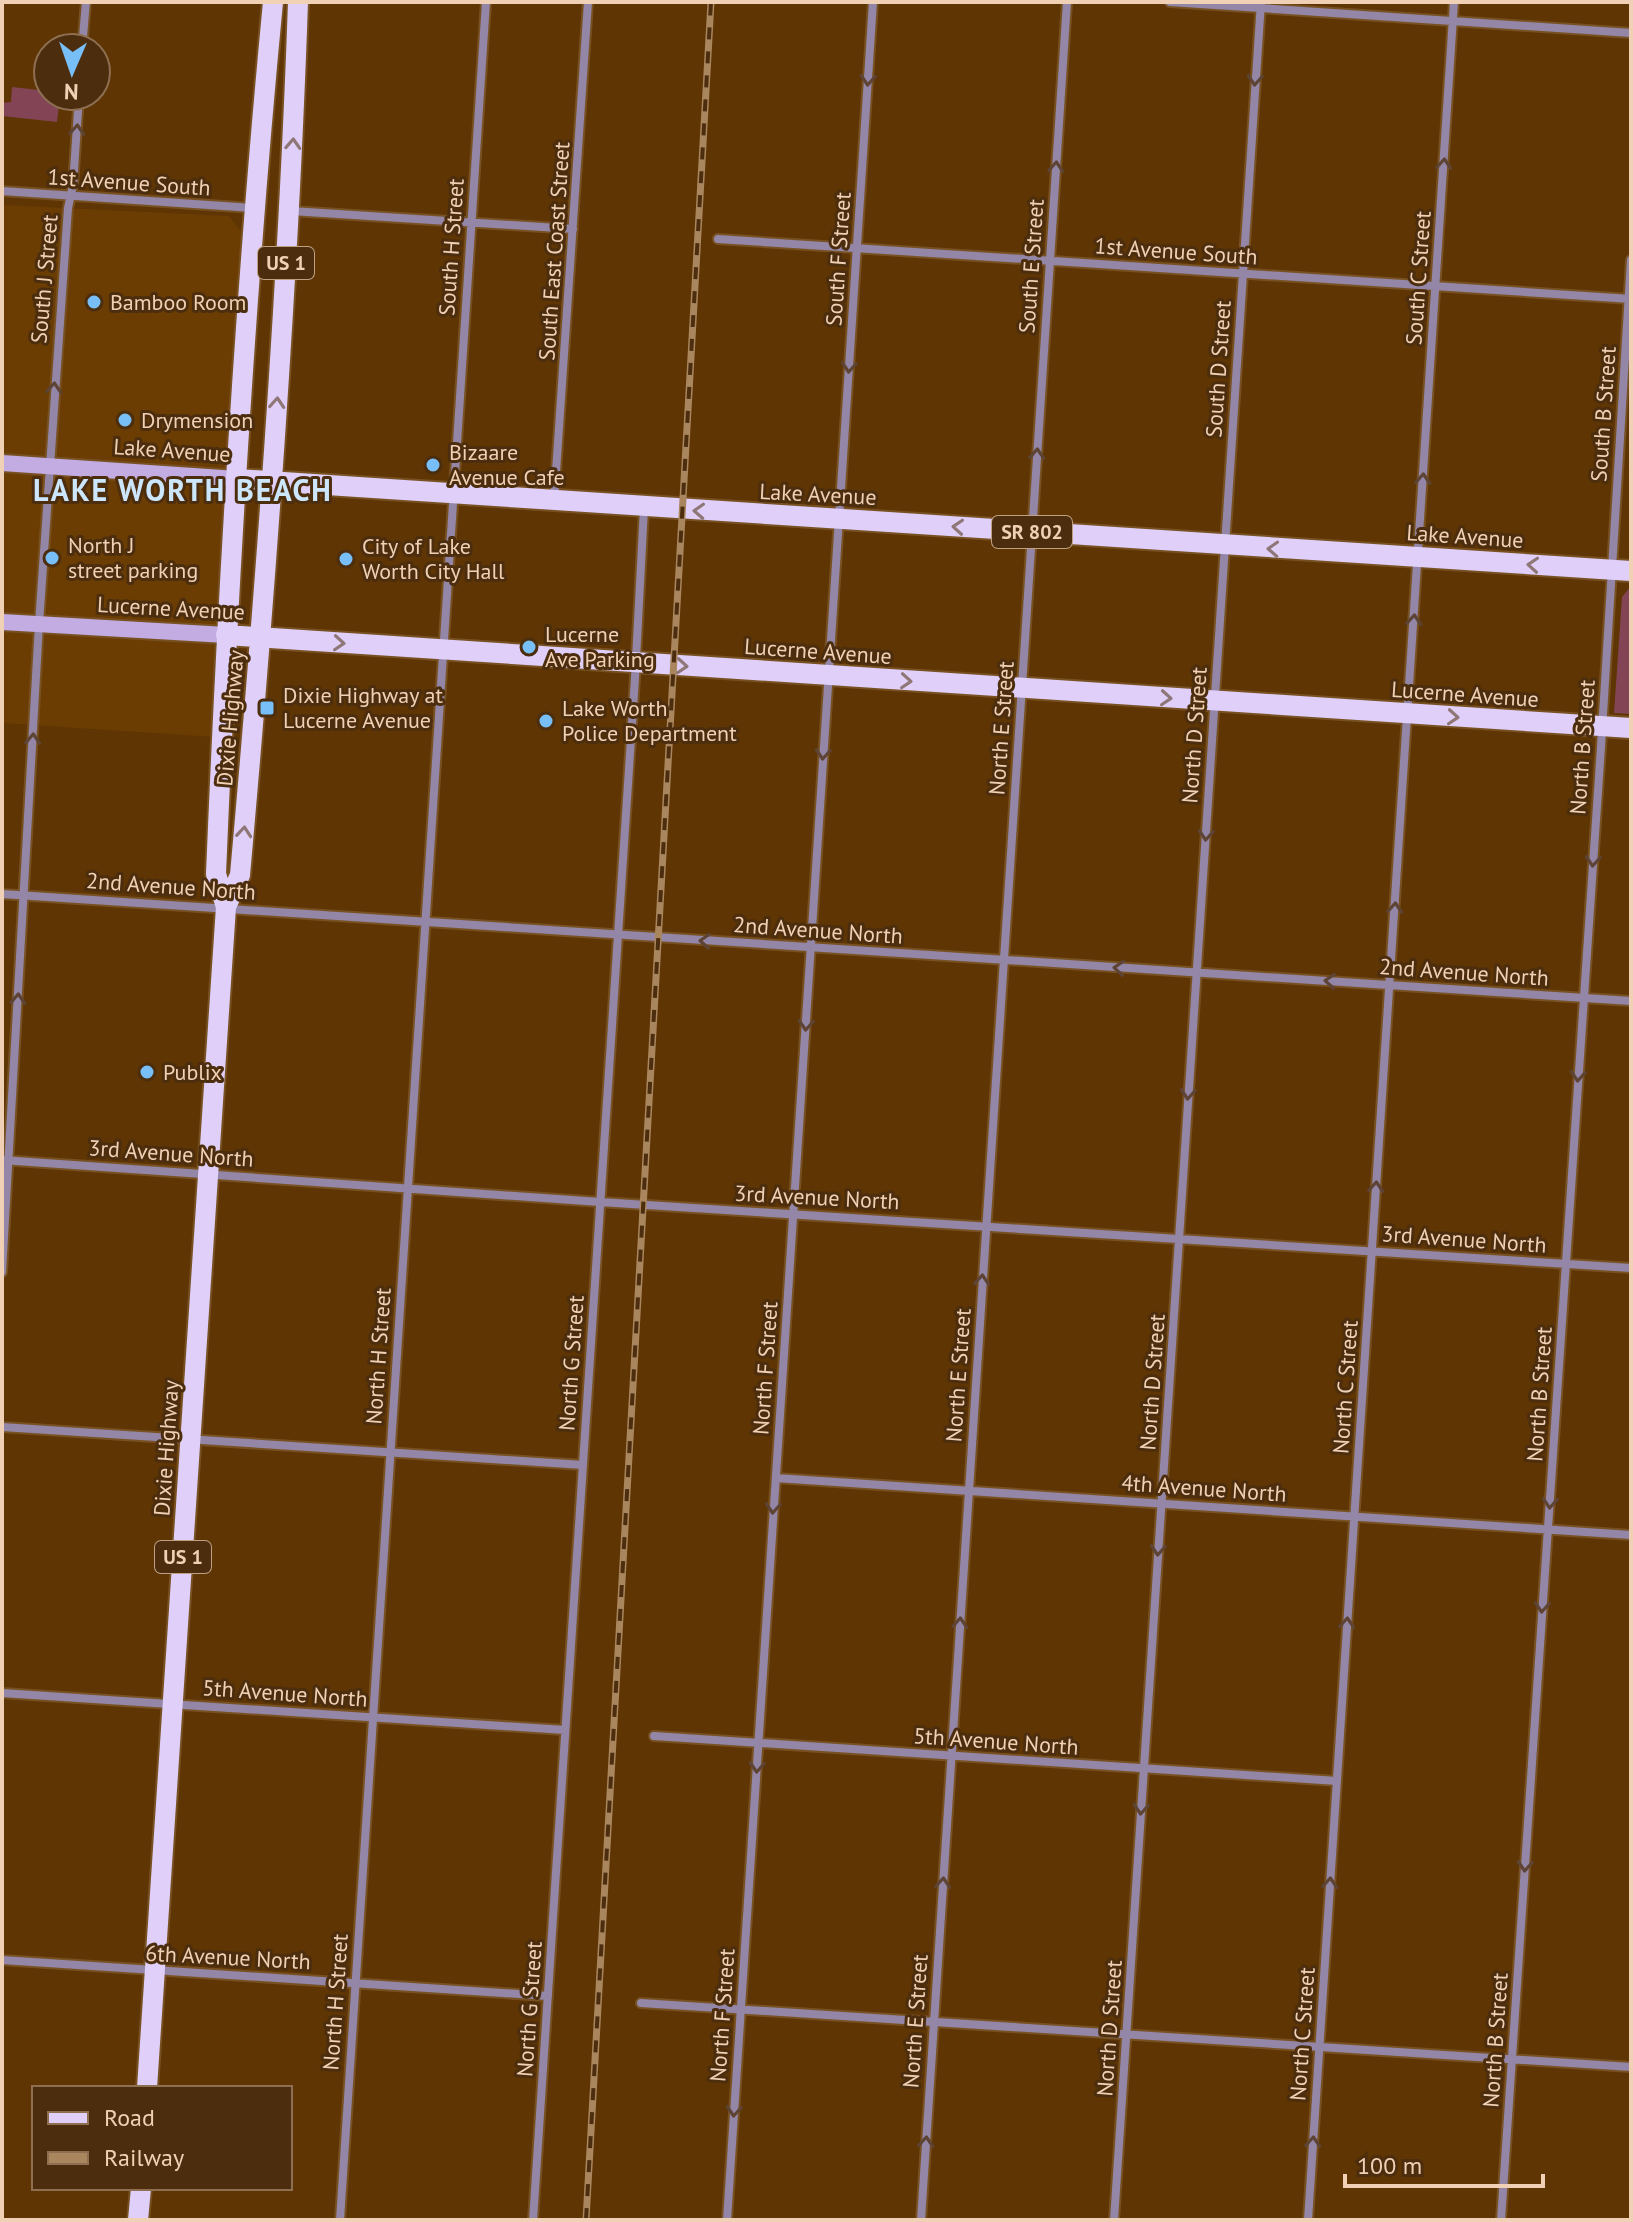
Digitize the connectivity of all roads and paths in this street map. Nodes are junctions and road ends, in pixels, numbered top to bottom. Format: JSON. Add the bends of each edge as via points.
{"nodes":[{"id":1,"x":86,"y":2,"type":"edge"},
{"id":2,"x":273,"y":2,"type":"edge"},
{"id":3,"x":298,"y":2,"type":"edge"},
{"id":4,"x":486,"y":2,"type":"edge"},
{"id":5,"x":588,"y":2,"type":"edge"},
{"id":6,"x":873,"y":2,"type":"edge"},
{"id":7,"x":1067,"y":2,"type":"edge"},
{"id":8,"x":1170,"y":2,"type":"edge"},
{"id":9,"x":1454,"y":2,"type":"edge"},
{"id":10,"x":1260,"y":5,"type":"edge"},
{"id":11,"x":1453,"y":21,"type":"junction"},
{"id":12,"x":83,"y":32,"type":"edge"},
{"id":13,"x":1631,"y":33,"type":"edge"},
{"id":14,"x":78,"y":112,"type":"edge"},
{"id":15,"x":2,"y":191,"type":"edge"},
{"id":16,"x":72,"y":196,"type":"junction"},
{"id":17,"x":254,"y":208,"type":"junction"},
{"id":18,"x":290,"y":210,"type":"junction"},
{"id":19,"x":471,"y":222,"type":"junction"},
{"id":20,"x":573,"y":229,"type":"junction"},
{"id":21,"x":718,"y":239,"type":"dead end"},
{"id":22,"x":857,"y":248,"type":"junction"},
{"id":23,"x":1631,"y":260,"type":"edge"},
{"id":24,"x":1050,"y":261,"type":"junction"},
{"id":25,"x":1243,"y":273,"type":"junction"},
{"id":26,"x":1436,"y":286,"type":"junction"},
{"id":27,"x":1630,"y":299,"type":"edge"},
{"id":28,"x":2,"y":463,"type":"edge"},
{"id":29,"x":49,"y":466,"type":"junction"},
{"id":30,"x":237,"y":479,"type":"junction"},
{"id":31,"x":271,"y":481,"type":"junction"},
{"id":32,"x":453,"y":494,"type":"junction"},
{"id":33,"x":554,"y":502,"type":"junction"},
{"id":34,"x":644,"y":508,"type":"junction"},
{"id":35,"x":839,"y":519,"type":"junction"},
{"id":36,"x":1032,"y":532,"type":"junction"},
{"id":37,"x":1225,"y":546,"type":"junction"},
{"id":38,"x":1418,"y":557,"type":"junction"},
{"id":39,"x":1621,"y":571,"type":"edge"},
{"id":40,"x":2,"y":622,"type":"edge"},
{"id":41,"x":39,"y":624,"type":"junction"},
{"id":42,"x":226,"y":635,"type":"junction"},
{"id":43,"x":262,"y":637,"type":"junction"},
{"id":44,"x":443,"y":650,"type":"junction"},
{"id":45,"x":636,"y":663,"type":"junction"},
{"id":46,"x":829,"y":676,"type":"junction"},
{"id":47,"x":1022,"y":689,"type":"junction"},
{"id":48,"x":1214,"y":701,"type":"junction"},
{"id":49,"x":1407,"y":714,"type":"junction"},
{"id":50,"x":1602,"y":727,"type":"junction"},
{"id":51,"x":1631,"y":728,"type":"edge"},
{"id":52,"x":2,"y":894,"type":"edge"},
{"id":53,"x":24,"y":895,"type":"junction"},
{"id":54,"x":226,"y":907,"type":"junction"},
{"id":55,"x":425,"y":922,"type":"junction"},
{"id":56,"x":617,"y":936,"type":"junction"},
{"id":57,"x":811,"y":947,"type":"junction"},
{"id":58,"x":1004,"y":960,"type":"junction"},
{"id":59,"x":1196,"y":973,"type":"junction"},
{"id":60,"x":1389,"y":985,"type":"junction"},
{"id":61,"x":1583,"y":998,"type":"junction"},
{"id":62,"x":1631,"y":1001,"type":"edge"},
{"id":63,"x":6,"y":1160,"type":"edge"},
{"id":64,"x":209,"y":1173,"type":"junction"},
{"id":65,"x":407,"y":1189,"type":"junction"},
{"id":66,"x":600,"y":1202,"type":"junction"},
{"id":67,"x":793,"y":1214,"type":"junction"},
{"id":68,"x":986,"y":1225,"type":"junction"},
{"id":69,"x":1179,"y":1238,"type":"junction"},
{"id":70,"x":1372,"y":1251,"type":"junction"},
{"id":71,"x":1566,"y":1264,"type":"junction"},
{"id":72,"x":1631,"y":1268,"type":"edge"},
{"id":73,"x":2,"y":1272,"type":"edge"},
{"id":74,"x":2,"y":1427,"type":"edge"},
{"id":75,"x":191,"y":1439,"type":"junction"},
{"id":76,"x":390,"y":1452,"type":"junction"},
{"id":77,"x":583,"y":1465,"type":"junction"},
{"id":78,"x":776,"y":1478,"type":"junction"},
{"id":79,"x":968,"y":1491,"type":"junction"},
{"id":80,"x":1162,"y":1503,"type":"junction"},
{"id":81,"x":1354,"y":1516,"type":"junction"},
{"id":82,"x":1548,"y":1529,"type":"junction"},
{"id":83,"x":1631,"y":1535,"type":"edge"},
{"id":84,"x":2,"y":1693,"type":"edge"},
{"id":85,"x":173,"y":1704,"type":"junction"},
{"id":86,"x":372,"y":1718,"type":"junction"},
{"id":87,"x":565,"y":1730,"type":"junction"},
{"id":88,"x":654,"y":1736,"type":"dead end"},
{"id":89,"x":758,"y":1743,"type":"junction"},
{"id":90,"x":951,"y":1756,"type":"junction"},
{"id":91,"x":1144,"y":1769,"type":"junction"},
{"id":92,"x":1337,"y":1781,"type":"junction"},
{"id":93,"x":2,"y":1960,"type":"edge"},
{"id":94,"x":156,"y":1971,"type":"junction"},
{"id":95,"x":355,"y":1983,"type":"junction"},
{"id":96,"x":548,"y":1996,"type":"junction"},
{"id":97,"x":641,"y":2003,"type":"dead end"},
{"id":98,"x":741,"y":2009,"type":"junction"},
{"id":99,"x":933,"y":2021,"type":"junction"},
{"id":100,"x":1126,"y":2034,"type":"junction"},
{"id":101,"x":1319,"y":2047,"type":"junction"},
{"id":102,"x":1512,"y":2059,"type":"junction"},
{"id":103,"x":1631,"y":2067,"type":"edge"},
{"id":104,"x":147,"y":2086,"type":"edge"},
{"id":105,"x":141,"y":2190,"type":"edge"},
{"id":106,"x":138,"y":2220,"type":"edge"},
{"id":107,"x":340,"y":2220,"type":"edge"},
{"id":108,"x":533,"y":2220,"type":"edge"},
{"id":109,"x":727,"y":2220,"type":"edge"},
{"id":110,"x":921,"y":2220,"type":"edge"},
{"id":111,"x":1114,"y":2220,"type":"edge"},
{"id":112,"x":1308,"y":2220,"type":"edge"},
{"id":113,"x":1501,"y":2220,"type":"edge"}],
"edges":[{"from":1,"to":12,"type":"street"},
{"from":2,"to":17,"type":"main road","name":"Dixie Highway","number":"US 1"},
{"from":18,"to":3,"type":"main road","name":"Dixie Highway","number":"US 1","one_way":true},
{"from":4,"to":19,"type":"street","name":"South H Street"},
{"from":5,"to":20,"type":"street","name":"South East Coast Street"},
{"from":6,"to":22,"type":"street","name":"South F Street","one_way":true},
{"from":24,"to":7,"type":"street","name":"South E Street","one_way":true},
{"from":8,"to":10,"type":"street"},
{"from":9,"to":11,"type":"street","name":"South C Street"},
{"from":10,"to":11,"type":"street"},
{"from":10,"to":25,"type":"street","name":"South D Street","one_way":true},
{"from":11,"to":13,"type":"street"},
{"from":26,"to":11,"type":"street","name":"South C Street","one_way":true},
{"from":16,"to":14,"type":"street","name":"South J Street","one_way":true},
{"from":15,"to":16,"type":"street","name":"1st Avenue South"},
{"from":16,"to":17,"type":"street","name":"1st Avenue South"},
{"from":29,"to":16,"type":"street","name":"South J Street","one_way":true},
{"from":17,"to":30,"type":"main road","name":"Dixie Highway","number":"US 1"},
{"from":18,"to":19,"type":"street"},
{"from":31,"to":18,"type":"main road","name":"Dixie Highway","number":"US 1","one_way":true},
{"from":19,"to":20,"type":"street"},
{"from":19,"to":32,"type":"street","name":"South H Street"},
{"from":20,"to":33,"type":"street","name":"South East Coast Street"},
{"from":21,"to":22,"type":"street","name":"1st Avenue South"},
{"from":22,"to":24,"type":"street","name":"1st Avenue South"},
{"from":22,"to":35,"type":"street","name":"South F Street","one_way":true},
{"from":23,"to":27,"type":"street","name":"South B Street"},
{"from":24,"to":25,"type":"street","name":"1st Avenue South"},
{"from":36,"to":24,"type":"street","name":"South E Street","one_way":true},
{"from":25,"to":26,"type":"street","name":"1st Avenue South"},
{"from":25,"to":37,"type":"street","name":"South D Street"},
{"from":26,"to":27,"type":"street","name":"1st Avenue South"},
{"from":38,"to":26,"type":"street","name":"South C Street","one_way":true},
{"from":27,"to":39,"type":"street","name":"South B Street"},
{"from":28,"to":29,"type":"main road","name":"Lake Avenue","number":"SR 802"},
{"from":29,"to":30,"type":"main road","name":"Lake Avenue","number":"SR 802"},
{"from":29,"to":41,"type":"street","name":"South J Street"},
{"from":30,"to":31,"type":"main road","name":"Lake Avenue","number":"SR 802"},
{"from":30,"to":42,"type":"main road","name":"Dixie Highway","number":"US 1"},
{"from":31,"to":32,"type":"main road","name":"Lake Avenue","number":"SR 802"},
{"from":31,"to":43,"type":"main road","name":"Dixie Highway","number":"US 1"},
{"from":32,"to":33,"type":"main road","name":"Lake Avenue","number":"SR 802"},
{"from":32,"to":44,"type":"street","name":"North H Street"},
{"from":33,"to":34,"type":"main road","name":"Lake Avenue","number":"SR 802"},
{"from":35,"to":34,"type":"main road","name":"Lake Avenue","number":"SR 802","one_way":true},
{"from":34,"to":45,"type":"street","name":"North G Street"},
{"from":36,"to":35,"type":"main road","name":"Lake Avenue","number":"SR 802","one_way":true},
{"from":35,"to":46,"type":"street","name":"North F Street"},
{"from":36,"to":37,"type":"main road","name":"Lake Avenue","number":"SR 802"},
{"from":36,"to":47,"type":"street","name":"North E Street"},
{"from":38,"to":37,"type":"main road","name":"Lake Avenue","number":"SR 802","one_way":true},
{"from":37,"to":48,"type":"street","name":"North D Street"},
{"from":39,"to":38,"type":"main road","name":"Lake Avenue","number":"SR 802","one_way":true},
{"from":49,"to":38,"type":"street","name":"North C Street","one_way":true},
{"from":39,"to":50,"type":"street","name":"North B Street"},
{"from":40,"to":41,"type":"main road","name":"Lucerne Avenue"},
{"from":41,"to":42,"type":"main road","name":"Lucerne Avenue"},
{"from":53,"to":41,"type":"street","name":"South J Street","one_way":true},
{"from":42,"to":43,"type":"main road","name":"Lucerne Avenue"},
{"from":42,"to":54,"type":"main road","name":"Dixie Highway","number":"US 1","via":[[216,874]]},
{"from":43,"to":44,"type":"main road","name":"Lucerne Avenue","one_way":true},
{"from":54,"to":43,"type":"main road","name":"Dixie Highway","number":"US 1","one_way":true,"via":[[240,875]]},
{"from":44,"to":45,"type":"main road","name":"Lucerne Avenue"},
{"from":44,"to":55,"type":"street","name":"North H Street"},
{"from":45,"to":46,"type":"main road","name":"Lucerne Avenue","one_way":true},
{"from":45,"to":56,"type":"street","name":"North G Street"},
{"from":46,"to":47,"type":"main road","name":"Lucerne Avenue","one_way":true},
{"from":46,"to":57,"type":"street","name":"North F Street","one_way":true},
{"from":47,"to":48,"type":"main road","name":"Lucerne Avenue","one_way":true},
{"from":47,"to":58,"type":"street","name":"North E Street"},
{"from":48,"to":49,"type":"main road","name":"Lucerne Avenue"},
{"from":48,"to":59,"type":"street","name":"North D Street","one_way":true},
{"from":49,"to":50,"type":"main road","name":"Lucerne Avenue","one_way":true},
{"from":60,"to":49,"type":"street","name":"North C Street","one_way":true},
{"from":50,"to":51,"type":"main road","name":"Lucerne Avenue"},
{"from":50,"to":61,"type":"street","name":"North B Street","one_way":true},
{"from":52,"to":53,"type":"street","name":"2nd Avenue North"},
{"from":53,"to":54,"type":"street","name":"2nd Avenue North"},
{"from":63,"to":53,"type":"street","name":"South J Street","one_way":true},
{"from":54,"to":55,"type":"street","name":"2nd Avenue North"},
{"from":54,"to":64,"type":"main road","name":"Dixie Highway","number":"US 1"},
{"from":55,"to":56,"type":"street","name":"2nd Avenue North"},
{"from":55,"to":65,"type":"street","name":"North H Street"},
{"from":57,"to":56,"type":"street","name":"2nd Avenue North","one_way":true},
{"from":56,"to":66,"type":"street","name":"North G Street"},
{"from":57,"to":58,"type":"street","name":"2nd Avenue North"},
{"from":57,"to":67,"type":"street","name":"North F Street","one_way":true},
{"from":59,"to":58,"type":"street","name":"2nd Avenue North","one_way":true},
{"from":58,"to":68,"type":"street","name":"North E Street"},
{"from":60,"to":59,"type":"street","name":"2nd Avenue North","one_way":true},
{"from":59,"to":69,"type":"street","name":"North D Street","one_way":true},
{"from":60,"to":61,"type":"street","name":"2nd Avenue North"},
{"from":70,"to":60,"type":"street","name":"North C Street","one_way":true},
{"from":61,"to":62,"type":"street","name":"2nd Avenue North"},
{"from":61,"to":71,"type":"street","name":"North B Street","one_way":true},
{"from":63,"to":64,"type":"street","name":"3rd Avenue North"},
{"from":63,"to":73,"type":"street","name":"South J Street"},
{"from":64,"to":65,"type":"street","name":"3rd Avenue North"},
{"from":64,"to":75,"type":"main road","name":"Dixie Highway","number":"US 1"},
{"from":65,"to":66,"type":"street","name":"3rd Avenue North"},
{"from":65,"to":76,"type":"street","name":"North H Street"},
{"from":66,"to":67,"type":"street","name":"3rd Avenue North"},
{"from":66,"to":77,"type":"street","name":"North G Street"},
{"from":67,"to":68,"type":"street","name":"3rd Avenue North"},
{"from":67,"to":78,"type":"street","name":"North F Street"},
{"from":68,"to":69,"type":"street","name":"3rd Avenue North"},
{"from":79,"to":68,"type":"street","name":"North E Street","one_way":true},
{"from":69,"to":70,"type":"street","name":"3rd Avenue North"},
{"from":69,"to":80,"type":"street","name":"North D Street"},
{"from":70,"to":71,"type":"street","name":"3rd Avenue North"},
{"from":70,"to":81,"type":"street","name":"North C Street"},
{"from":71,"to":72,"type":"street","name":"3rd Avenue North"},
{"from":71,"to":82,"type":"street","name":"North B Street","one_way":true},
{"from":74,"to":75,"type":"street"},
{"from":75,"to":76,"type":"street"},
{"from":75,"to":85,"type":"main road","name":"Dixie Highway","number":"US 1"},
{"from":76,"to":77,"type":"street"},
{"from":76,"to":86,"type":"street","name":"North H Street"},
{"from":77,"to":87,"type":"street","name":"North G Street"},
{"from":78,"to":79,"type":"street","name":"4th Avenue North"},
{"from":78,"to":89,"type":"street","name":"North F Street","one_way":true},
{"from":79,"to":80,"type":"street","name":"4th Avenue North"},
{"from":90,"to":79,"type":"street","name":"North E Street","one_way":true},
{"from":80,"to":81,"type":"street","name":"4th Avenue North"},
{"from":80,"to":91,"type":"street","name":"North D Street","one_way":true},
{"from":81,"to":82,"type":"street","name":"4th Avenue North"},
{"from":92,"to":81,"type":"street","name":"North C Street","one_way":true},
{"from":82,"to":83,"type":"street","name":"4th Avenue North"},
{"from":82,"to":102,"type":"street","name":"North B Street","one_way":true},
{"from":84,"to":85,"type":"street","name":"5th Avenue North"},
{"from":85,"to":86,"type":"street","name":"5th Avenue North"},
{"from":85,"to":94,"type":"main road","name":"Dixie Highway","number":"US 1"},
{"from":86,"to":87,"type":"street","name":"5th Avenue North"},
{"from":86,"to":95,"type":"street","name":"North H Street"},
{"from":87,"to":96,"type":"street","name":"North G Street"},
{"from":88,"to":89,"type":"street","name":"5th Avenue North"},
{"from":89,"to":90,"type":"street","name":"5th Avenue North"},
{"from":89,"to":98,"type":"street","name":"North F Street","one_way":true},
{"from":90,"to":91,"type":"street","name":"5th Avenue North"},
{"from":99,"to":90,"type":"street","name":"North E Street","one_way":true},
{"from":91,"to":92,"type":"street","name":"5th Avenue North"},
{"from":91,"to":100,"type":"street","name":"North D Street","one_way":true},
{"from":101,"to":92,"type":"street","name":"North C Street","one_way":true},
{"from":93,"to":94,"type":"street","name":"6th Avenue North"},
{"from":94,"to":95,"type":"street","name":"6th Avenue North"},
{"from":94,"to":104,"type":"main road","name":"Dixie Highway","number":"US 1"},
{"from":95,"to":96,"type":"street","name":"6th Avenue North"},
{"from":95,"to":107,"type":"street","name":"North H Street"},
{"from":96,"to":108,"type":"street","name":"North G Street"},
{"from":97,"to":98,"type":"street"},
{"from":98,"to":99,"type":"street"},
{"from":98,"to":109,"type":"street","name":"North F Street","one_way":true},
{"from":99,"to":100,"type":"street"},
{"from":110,"to":99,"type":"street","name":"North E Street","one_way":true},
{"from":100,"to":101,"type":"street"},
{"from":100,"to":111,"type":"street","name":"North D Street"},
{"from":101,"to":102,"type":"street"},
{"from":112,"to":101,"type":"street","name":"North C Street","one_way":true},
{"from":102,"to":103,"type":"street"},
{"from":102,"to":113,"type":"street","name":"North B Street"},
{"from":105,"to":106,"type":"main road"}]}
